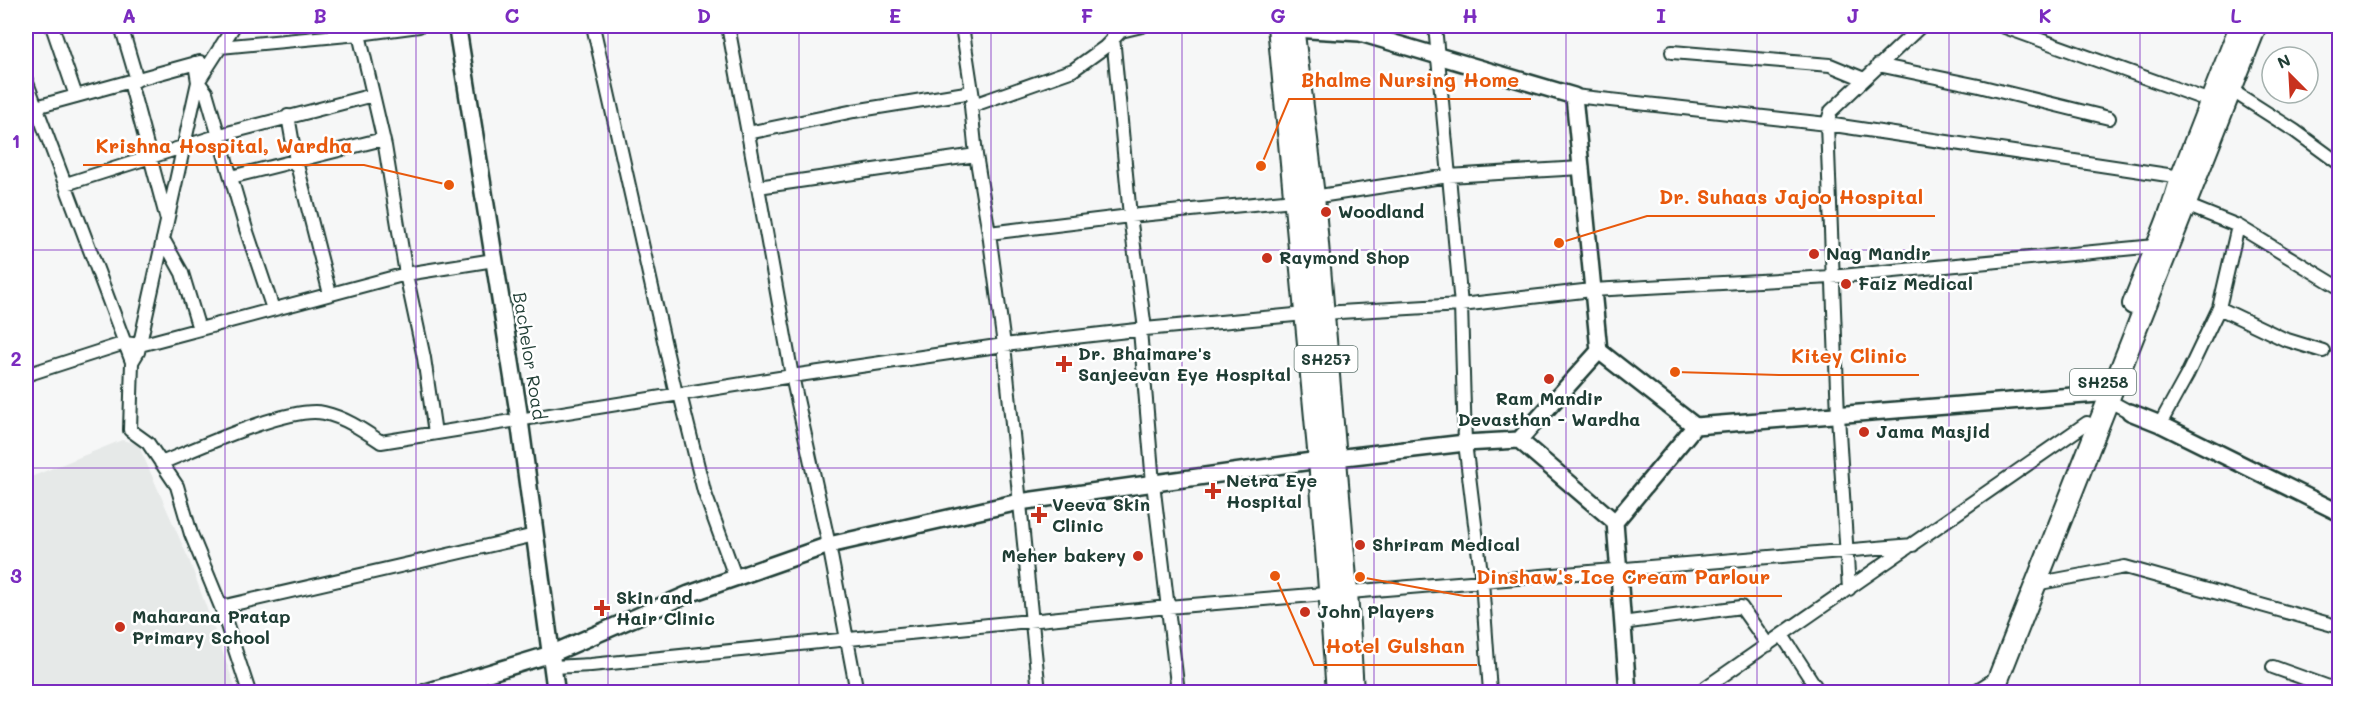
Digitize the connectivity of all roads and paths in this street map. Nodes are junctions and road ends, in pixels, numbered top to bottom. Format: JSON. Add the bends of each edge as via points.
{"nodes":[{"id":1,"x":52,"y":26,"type":"edge"},
{"id":2,"x":121,"y":26,"type":"edge"},
{"id":3,"x":234,"y":26,"type":"edge"},
{"id":4,"x":419,"y":26,"type":"edge"},
{"id":5,"x":457,"y":26,"type":"edge"},
{"id":6,"x":593,"y":26,"type":"edge"},
{"id":7,"x":728,"y":26,"type":"edge"},
{"id":8,"x":962,"y":26,"type":"edge"},
{"id":9,"x":1112,"y":26,"type":"edge"},
{"id":10,"x":1142,"y":26,"type":"edge"},
{"id":11,"x":1435,"y":26,"type":"edge"},
{"id":12,"x":1921,"y":26,"type":"edge"},
{"id":13,"x":2002,"y":26,"type":"edge"},
{"id":14,"x":2240,"y":26,"type":"edge"},
{"id":15,"x":2256,"y":26,"type":"edge"},
{"id":16,"x":1288,"y":27,"type":"edge"},
{"id":17,"x":359,"y":34,"type":"junction"},
{"id":18,"x":1113,"y":39,"type":"junction"},
{"id":19,"x":220,"y":46,"type":"junction"},
{"id":20,"x":1672,"y":52,"type":"dead end"},
{"id":21,"x":2237,"y":55,"type":"junction"},
{"id":22,"x":1437,"y":56,"type":"junction"},
{"id":23,"x":213,"y":58,"type":"junction"},
{"id":24,"x":194,"y":63,"type":"junction"},
{"id":25,"x":1878,"y":65,"type":"junction"},
{"id":26,"x":1864,"y":79,"type":"junction"},
{"id":27,"x":26,"y":80,"type":"edge"},
{"id":28,"x":2230,"y":80,"type":"junction"},
{"id":29,"x":133,"y":81,"type":"junction"},
{"id":30,"x":198,"y":82,"type":"junction"},
{"id":31,"x":972,"y":92,"type":"junction"},
{"id":32,"x":373,"y":95,"type":"junction"},
{"id":33,"x":76,"y":96,"type":"junction"},
{"id":34,"x":1574,"y":96,"type":"junction"},
{"id":35,"x":2210,"y":101,"type":"junction"},
{"id":36,"x":975,"y":105,"type":"junction"},
{"id":37,"x":36,"y":107,"type":"junction"},
{"id":38,"x":288,"y":116,"type":"junction"},
{"id":39,"x":2109,"y":117,"type":"dead end"},
{"id":40,"x":1827,"y":124,"type":"junction"},
{"id":41,"x":748,"y":133,"type":"junction"},
{"id":42,"x":220,"y":135,"type":"junction"},
{"id":43,"x":383,"y":139,"type":"junction"},
{"id":44,"x":185,"y":146,"type":"junction"},
{"id":45,"x":976,"y":155,"type":"junction"},
{"id":46,"x":150,"y":156,"type":"junction"},
{"id":47,"x":296,"y":161,"type":"junction"},
{"id":48,"x":2340,"y":164,"type":"edge"},
{"id":49,"x":1581,"y":168,"type":"junction"},
{"id":50,"x":1448,"y":176,"type":"junction"},
{"id":51,"x":231,"y":177,"type":"junction"},
{"id":52,"x":2181,"y":177,"type":"junction"},
{"id":53,"x":66,"y":184,"type":"junction"},
{"id":54,"x":758,"y":187,"type":"junction"},
{"id":55,"x":1304,"y":198,"type":"junction"},
{"id":56,"x":2186,"y":205,"type":"junction"},
{"id":57,"x":1130,"y":216,"type":"junction"},
{"id":58,"x":167,"y":220,"type":"junction"},
{"id":59,"x":2238,"y":226,"type":"junction"},
{"id":60,"x":989,"y":233,"type":"junction"},
{"id":61,"x":163,"y":239,"type":"junction"},
{"id":62,"x":2155,"y":246,"type":"junction"},
{"id":63,"x":494,"y":260,"type":"junction"},
{"id":64,"x":406,"y":274,"type":"junction"},
{"id":65,"x":1831,"y":277,"type":"junction"},
{"id":66,"x":2340,"y":288,"type":"edge"},
{"id":67,"x":1592,"y":290,"type":"junction"},
{"id":68,"x":330,"y":294,"type":"junction"},
{"id":69,"x":1461,"y":305,"type":"junction"},
{"id":70,"x":2219,"y":308,"type":"junction"},
{"id":71,"x":273,"y":309,"type":"junction"},
{"id":72,"x":1314,"y":313,"type":"junction"},
{"id":73,"x":199,"y":329,"type":"junction"},
{"id":74,"x":1142,"y":329,"type":"junction"},
{"id":75,"x":125,"y":343,"type":"junction"},
{"id":76,"x":140,"y":345,"type":"junction"},
{"id":77,"x":1004,"y":345,"type":"junction"},
{"id":78,"x":1599,"y":351,"type":"junction"},
{"id":79,"x":2323,"y":351,"type":"dead end"},
{"id":80,"x":132,"y":362,"type":"junction"},
{"id":81,"x":26,"y":375,"type":"edge"},
{"id":82,"x":792,"y":376,"type":"junction"},
{"id":83,"x":678,"y":394,"type":"junction"},
{"id":84,"x":2104,"y":397,"type":"junction"},
{"id":85,"x":2130,"y":412,"type":"joint"},
{"id":86,"x":1838,"y":416,"type":"junction"},
{"id":87,"x":519,"y":419,"type":"junction"},
{"id":88,"x":2087,"y":423,"type":"junction"},
{"id":89,"x":2160,"y":424,"type":"junction"},
{"id":90,"x":1695,"y":426,"type":"junction"},
{"id":91,"x":435,"y":433,"type":"junction"},
{"id":92,"x":1519,"y":440,"type":"junction"},
{"id":93,"x":1465,"y":443,"type":"junction"},
{"id":94,"x":1327,"y":459,"type":"junction"},
{"id":95,"x":161,"y":463,"type":"junction"},
{"id":96,"x":1153,"y":483,"type":"junction"},
{"id":97,"x":1019,"y":502,"type":"junction"},
{"id":98,"x":2340,"y":513,"type":"edge"},
{"id":99,"x":1615,"y":522,"type":"junction"},
{"id":100,"x":535,"y":535,"type":"junction"},
{"id":101,"x":829,"y":545,"type":"junction"},
{"id":102,"x":1913,"y":545,"type":"junction"},
{"id":103,"x":1847,"y":550,"type":"junction"},
{"id":104,"x":1618,"y":570,"type":"junction"},
{"id":105,"x":735,"y":579,"type":"junction"},
{"id":106,"x":1482,"y":581,"type":"junction"},
{"id":107,"x":2035,"y":584,"type":"junction"},
{"id":108,"x":1849,"y":589,"type":"junction"},
{"id":109,"x":1338,"y":592,"type":"junction"},
{"id":110,"x":221,"y":607,"type":"junction"},
{"id":111,"x":1168,"y":607,"type":"junction"},
{"id":112,"x":1032,"y":622,"type":"junction"},
{"id":113,"x":1622,"y":623,"type":"junction"},
{"id":114,"x":2340,"y":627,"type":"edge"},
{"id":115,"x":1782,"y":635,"type":"junction"},
{"id":116,"x":848,"y":639,"type":"junction"},
{"id":117,"x":1768,"y":645,"type":"junction"},
{"id":118,"x":552,"y":661,"type":"junction"},
{"id":119,"x":2273,"y":666,"type":"dead end"},
{"id":120,"x":1987,"y":688,"type":"edge"},
{"id":121,"x":2340,"y":691,"type":"edge"},
{"id":122,"x":1624,"y":692,"type":"edge"},
{"id":123,"x":249,"y":693,"type":"edge"},
{"id":124,"x":426,"y":693,"type":"edge"},
{"id":125,"x":556,"y":693,"type":"edge"},
{"id":126,"x":857,"y":693,"type":"edge"},
{"id":127,"x":1038,"y":693,"type":"edge"},
{"id":128,"x":1178,"y":693,"type":"edge"},
{"id":129,"x":1337,"y":693,"type":"edge"},
{"id":130,"x":1353,"y":693,"type":"edge"},
{"id":131,"x":1490,"y":693,"type":"edge"},
{"id":132,"x":1699,"y":693,"type":"edge"},
{"id":133,"x":1819,"y":693,"type":"edge"}],
"edges":[{"from":1,"to":33,"type":"street"},
{"from":2,"to":29,"type":"street"},
{"from":3,"to":19,"type":"street"},
{"from":4,"to":17,"type":"street"},
{"from":5,"to":63,"type":"main road","name":"Bachelor Road"},
{"from":6,"to":83,"type":"street"},
{"from":7,"to":41,"type":"street"},
{"from":8,"to":31,"type":"street"},
{"from":9,"to":18,"type":"street"},
{"from":10,"to":18,"type":"street","via":[[1121,31]]},
{"from":11,"to":22,"type":"street"},
{"from":12,"to":25,"type":"street"},
{"from":13,"to":35,"type":"street"},
{"from":14,"to":21,"type":"main road","number":"SH258"},
{"from":15,"to":21,"type":"main road","number":"SH258"},
{"from":16,"to":22,"type":"street","via":[[1360,33]]},
{"from":16,"to":55,"type":"main road","number":"SH257"},
{"from":17,"to":19,"type":"street"},
{"from":17,"to":32,"type":"street"},
{"from":18,"to":36,"type":"street","via":[[1073,70]]},
{"from":18,"to":57,"type":"street"},
{"from":19,"to":23,"type":"street"},
{"from":20,"to":26,"type":"street","via":[[1830,65]]},
{"from":21,"to":28,"type":"main road","number":"SH258"},
{"from":22,"to":34,"type":"street"},
{"from":22,"to":50,"type":"street"},
{"from":23,"to":24,"type":"street"},
{"from":23,"to":30,"type":"street"},
{"from":24,"to":29,"type":"street"},
{"from":24,"to":30,"type":"street"},
{"from":25,"to":26,"type":"street"},
{"from":25,"to":39,"type":"street"},
{"from":26,"to":40,"type":"street","via":[[1831,111]]},
{"from":27,"to":37,"type":"street"},
{"from":28,"to":35,"type":"main road","number":"SH258"},
{"from":28,"to":48,"type":"street"},
{"from":28,"to":56,"type":"main road","number":"SH258"},
{"from":29,"to":33,"type":"street"},
{"from":29,"to":46,"type":"street"},
{"from":30,"to":42,"type":"street","via":[[206,93]]},
{"from":30,"to":44,"type":"street"},
{"from":31,"to":36,"type":"street"},
{"from":31,"to":41,"type":"street"},
{"from":32,"to":38,"type":"street"},
{"from":32,"to":43,"type":"street"},
{"from":33,"to":37,"type":"street"},
{"from":34,"to":40,"type":"street"},
{"from":34,"to":49,"type":"street"},
{"from":35,"to":52,"type":"main road","number":"SH258"},
{"from":36,"to":45,"type":"street","via":[[971,106]]},
{"from":37,"to":53,"type":"street"},
{"from":38,"to":42,"type":"street"},
{"from":38,"to":47,"type":"street"},
{"from":40,"to":52,"type":"street"},
{"from":40,"to":65,"type":"street"},
{"from":41,"to":54,"type":"street"},
{"from":42,"to":44,"type":"street"},
{"from":42,"to":51,"type":"street"},
{"from":43,"to":47,"type":"street"},
{"from":43,"to":64,"type":"street"},
{"from":44,"to":46,"type":"street"},
{"from":44,"to":58,"type":"street"},
{"from":45,"to":54,"type":"street"},
{"from":45,"to":60,"type":"street"},
{"from":46,"to":53,"type":"street"},
{"from":46,"to":58,"type":"street"},
{"from":47,"to":51,"type":"street"},
{"from":47,"to":68,"type":"street"},
{"from":49,"to":50,"type":"street"},
{"from":49,"to":67,"type":"street"},
{"from":50,"to":55,"type":"street"},
{"from":50,"to":69,"type":"street"},
{"from":51,"to":71,"type":"street"},
{"from":52,"to":62,"type":"main road","number":"SH258"},
{"from":53,"to":75,"type":"street"},
{"from":54,"to":82,"type":"street"},
{"from":55,"to":57,"type":"street"},
{"from":55,"to":72,"type":"main road","number":"SH257"},
{"from":56,"to":59,"type":"street"},
{"from":56,"to":84,"type":"main road","number":"SH258"},
{"from":57,"to":60,"type":"street"},
{"from":57,"to":74,"type":"street"},
{"from":58,"to":61,"type":"street"},
{"from":59,"to":66,"type":"street"},
{"from":59,"to":70,"type":"street"},
{"from":60,"to":77,"type":"street"},
{"from":61,"to":73,"type":"street","via":[[182,273]]},
{"from":61,"to":76,"type":"street"},
{"from":62,"to":65,"type":"street"},
{"from":62,"to":84,"type":"main road","number":"SH258"},
{"from":63,"to":64,"type":"street"},
{"from":63,"to":87,"type":"main road","name":"Bachelor Road"},
{"from":64,"to":68,"type":"street"},
{"from":64,"to":91,"type":"street"},
{"from":65,"to":67,"type":"street"},
{"from":65,"to":86,"type":"street"},
{"from":67,"to":69,"type":"street"},
{"from":67,"to":78,"type":"street"},
{"from":68,"to":71,"type":"street"},
{"from":69,"to":72,"type":"street"},
{"from":69,"to":93,"type":"street"},
{"from":70,"to":79,"type":"street","via":[[2284,339]]},
{"from":70,"to":89,"type":"street"},
{"from":71,"to":73,"type":"street"},
{"from":72,"to":74,"type":"street"},
{"from":72,"to":94,"type":"main road","number":"SH257"},
{"from":73,"to":76,"type":"street"},
{"from":74,"to":77,"type":"street"},
{"from":74,"to":96,"type":"street"},
{"from":75,"to":76,"type":"street"},
{"from":75,"to":80,"type":"street"},
{"from":75,"to":81,"type":"street"},
{"from":76,"to":80,"type":"street"},
{"from":77,"to":82,"type":"street"},
{"from":77,"to":97,"type":"street"},
{"from":78,"to":90,"type":"street"},
{"from":78,"to":92,"type":"street"},
{"from":80,"to":95,"type":"street","via":[[130,430],[148,443]]},
{"from":82,"to":83,"type":"street"},
{"from":82,"to":101,"type":"street"},
{"from":83,"to":87,"type":"street"},
{"from":83,"to":105,"type":"street","via":[[704,491]]},
{"from":84,"to":85,"type":"street"},
{"from":84,"to":86,"type":"street"},
{"from":84,"to":88,"type":"main road","number":"SH258"},
{"from":84,"to":107,"type":"main road","number":"SH258"},
{"from":85,"to":89,"type":"street"},
{"from":86,"to":90,"type":"street"},
{"from":86,"to":103,"type":"street"},
{"from":87,"to":91,"type":"street"},
{"from":87,"to":100,"type":"main road","name":"Bachelor Road"},
{"from":88,"to":102,"type":"street"},
{"from":88,"to":120,"type":"main road","number":"SH258"},
{"from":89,"to":98,"type":"street"},
{"from":90,"to":99,"type":"street"},
{"from":91,"to":95,"type":"street","via":[[381,442],[346,420],[321,412],[265,422]]},
{"from":92,"to":93,"type":"street"},
{"from":92,"to":99,"type":"street"},
{"from":93,"to":94,"type":"street"},
{"from":93,"to":106,"type":"street"},
{"from":94,"to":96,"type":"street"},
{"from":94,"to":109,"type":"main road","number":"SH257"},
{"from":95,"to":110,"type":"street","via":[[177,486],[191,534]]},
{"from":96,"to":97,"type":"street"},
{"from":96,"to":111,"type":"street"},
{"from":97,"to":101,"type":"street"},
{"from":97,"to":112,"type":"street"},
{"from":99,"to":104,"type":"street"},
{"from":100,"to":110,"type":"street"},
{"from":100,"to":118,"type":"main road","name":"Bachelor Road"},
{"from":101,"to":105,"type":"street"},
{"from":101,"to":116,"type":"street"},
{"from":102,"to":103,"type":"street"},
{"from":102,"to":108,"type":"street"},
{"from":103,"to":104,"type":"street"},
{"from":103,"to":108,"type":"street"},
{"from":104,"to":106,"type":"street"},
{"from":104,"to":113,"type":"street"},
{"from":105,"to":118,"type":"street","via":[[689,594]]},
{"from":106,"to":109,"type":"street"},
{"from":106,"to":131,"type":"street"},
{"from":107,"to":114,"type":"street","via":[[2125,567]]},
{"from":107,"to":120,"type":"main road","number":"SH258"},
{"from":108,"to":115,"type":"street"},
{"from":109,"to":111,"type":"street"},
{"from":109,"to":129,"type":"main road","number":"SH257"},
{"from":109,"to":130,"type":"main road","number":"SH257"},
{"from":110,"to":123,"type":"street"},
{"from":111,"to":112,"type":"street"},
{"from":111,"to":128,"type":"street"},
{"from":112,"to":116,"type":"street"},
{"from":112,"to":127,"type":"street"},
{"from":113,"to":117,"type":"street","via":[[1741,607]]},
{"from":113,"to":122,"type":"street"},
{"from":115,"to":117,"type":"street"},
{"from":115,"to":133,"type":"street"},
{"from":116,"to":118,"type":"street","via":[[591,665]]},
{"from":116,"to":126,"type":"street"},
{"from":117,"to":132,"type":"street"},
{"from":118,"to":124,"type":"street"},
{"from":118,"to":125,"type":"main road","name":"Bachelor Road"},
{"from":119,"to":121,"type":"street"}]}
